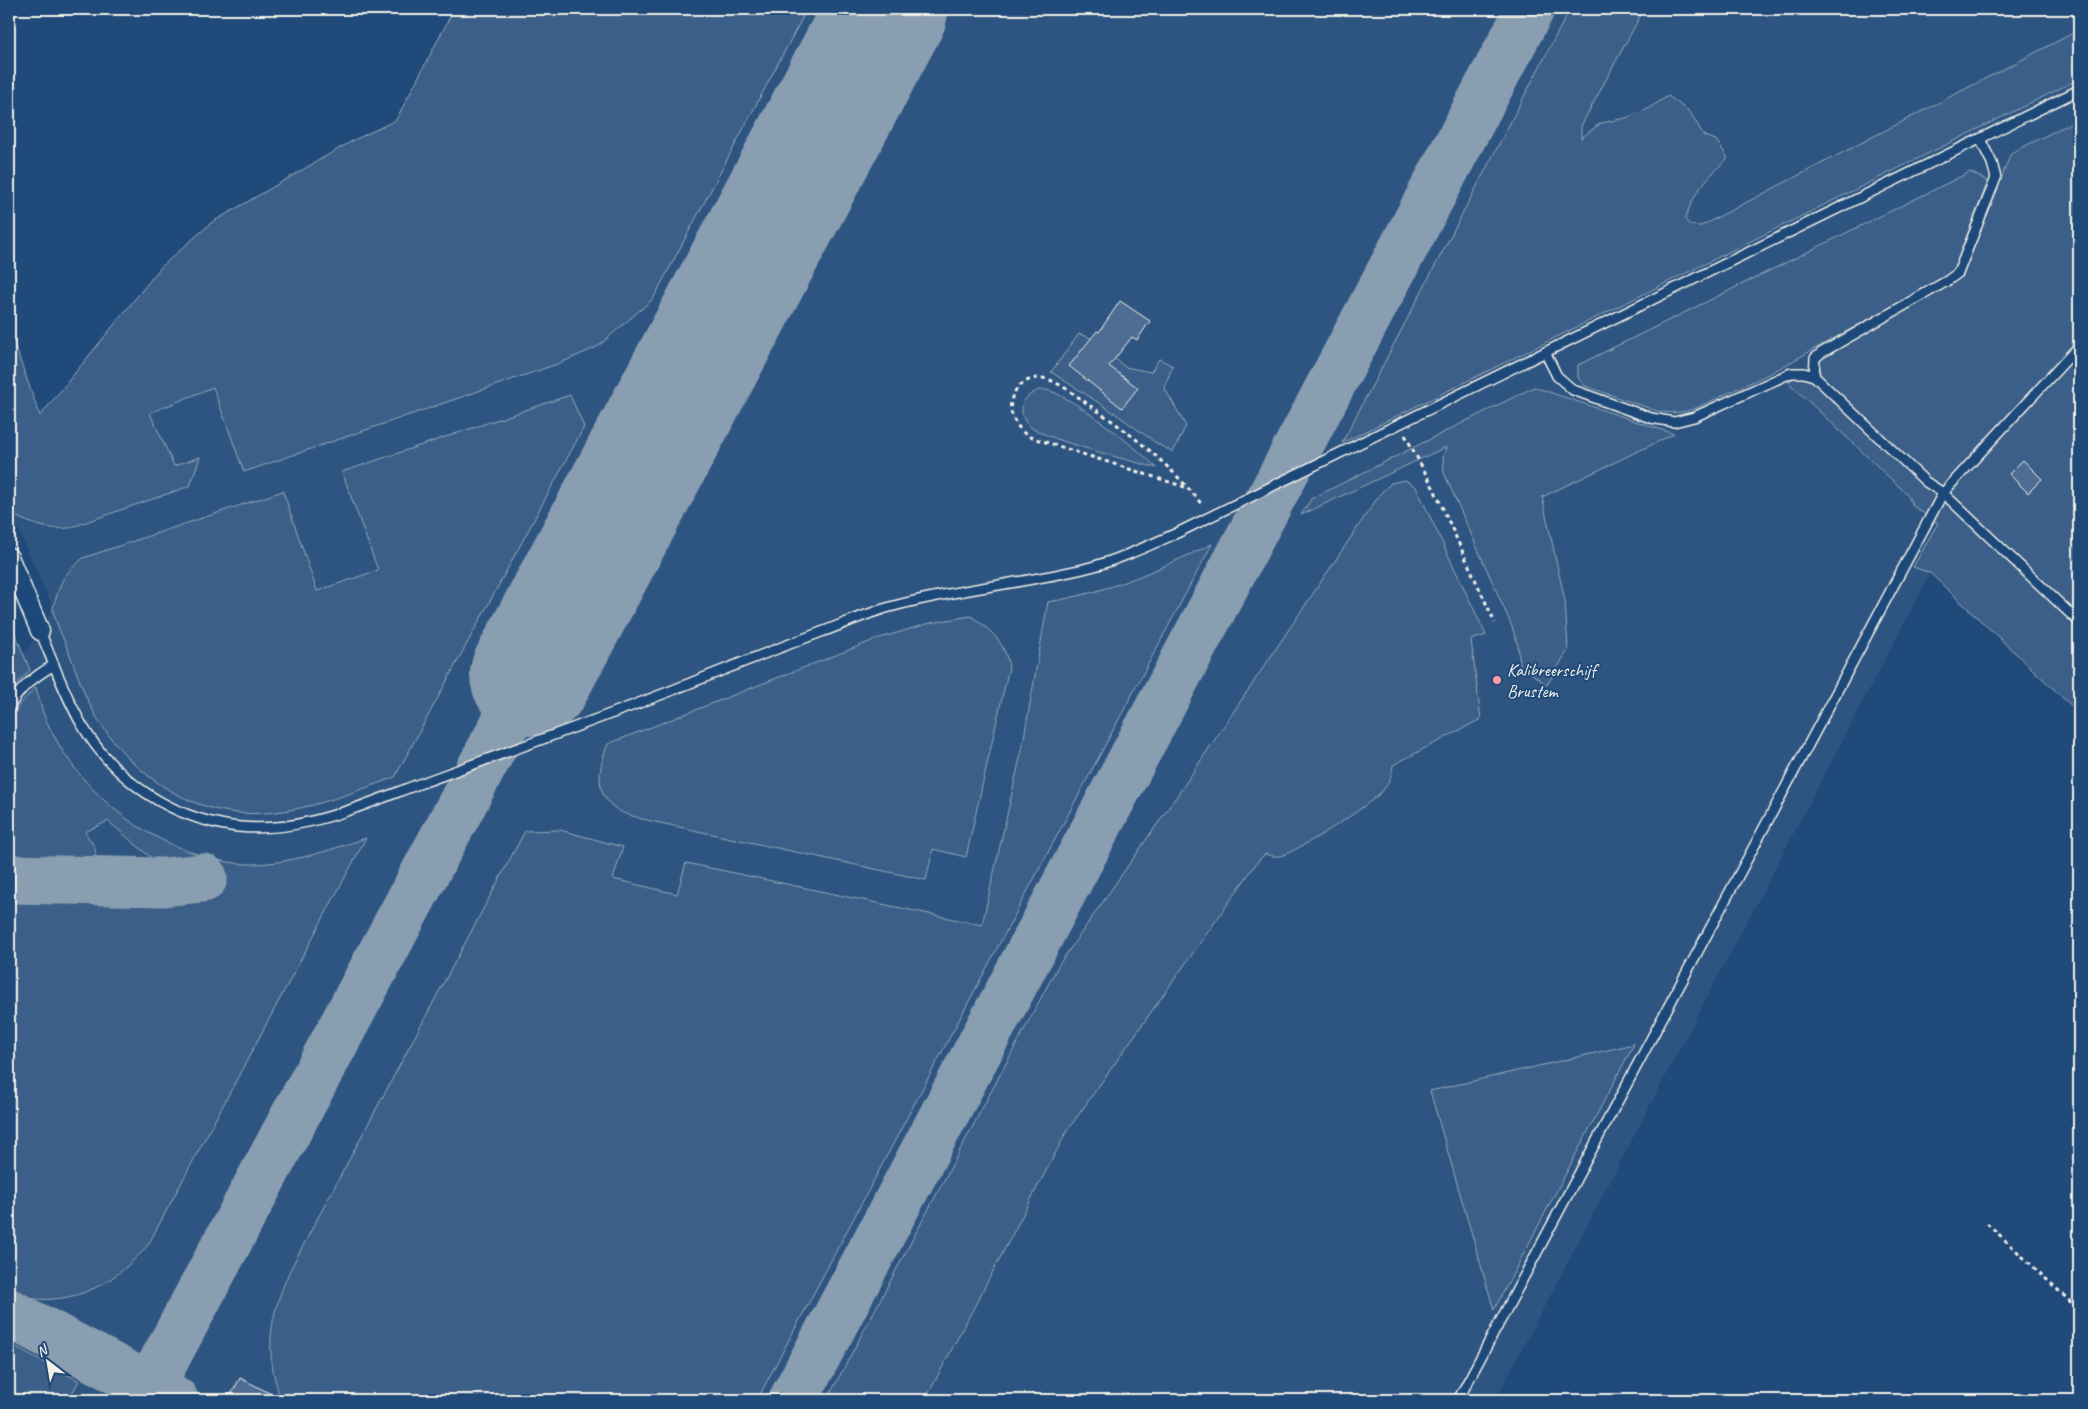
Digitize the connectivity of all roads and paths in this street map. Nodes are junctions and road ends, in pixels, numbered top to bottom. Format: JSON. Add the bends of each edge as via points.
{"nodes":[{"id":1,"x":2079,"y":90,"type":"edge"},
{"id":2,"x":1980,"y":139,"type":"junction"},
{"id":3,"x":2079,"y":346,"type":"edge"},
{"id":4,"x":1545,"y":352,"type":"junction"},
{"id":5,"x":1814,"y":376,"type":"junction"},
{"id":6,"x":1399,"y":424,"type":"junction"},
{"id":7,"x":1185,"y":487,"type":"junction"},
{"id":8,"x":1943,"y":493,"type":"junction"},
{"id":9,"x":1211,"y":517,"type":"junction"},
{"id":10,"x":9,"y":557,"type":"edge"},
{"id":11,"x":2079,"y":622,"type":"edge"},
{"id":12,"x":1495,"y":623,"type":"dead end"},
{"id":13,"x":40,"y":631,"type":"joint"},
{"id":14,"x":54,"y":665,"type":"junction"},
{"id":15,"x":9,"y":708,"type":"edge"},
{"id":16,"x":1987,"y":1223,"type":"dead end"},
{"id":17,"x":2079,"y":1310,"type":"edge"},
{"id":18,"x":1458,"y":1400,"type":"edge"}],
"edges":[{"from":1,"to":2,"type":"lane"},
{"from":2,"to":4,"type":"lane"},
{"from":2,"to":5,"type":"lane","via":[[1996,178],[1958,273],[1821,353],[1815,358]]},
{"from":3,"to":8,"type":"lane"},
{"from":4,"to":5,"type":"lane","via":[[1557,376],[1573,390],[1651,418],[1674,422],[1694,417],[1791,373]]},
{"from":4,"to":6,"type":"lane"},
{"from":5,"to":8,"type":"lane","via":[[1926,482]]},
{"from":6,"to":9,"type":"lane"},
{"from":6,"to":12,"type":"path","via":[[1434,489]]},
{"from":7,"to":7,"type":"path","via":[[1152,452],[1049,379],[1036,378],[1014,390],[1010,410],[1015,424],[1027,436]]},
{"from":7,"to":9,"type":"path"},
{"from":8,"to":11,"type":"lane"},
{"from":8,"to":18,"type":"lane"},
{"from":9,"to":14,"type":"lane","via":[[1105,563],[890,607],[364,804],[306,823],[278,828],[247,828],[204,820],[146,794],[124,777],[95,744],[81,723]]},
{"from":10,"to":13,"type":"street"},
{"from":13,"to":14,"type":"lane"},
{"from":14,"to":15,"type":"lane","via":[[32,678]]},
{"from":16,"to":17,"type":"path"}]}
